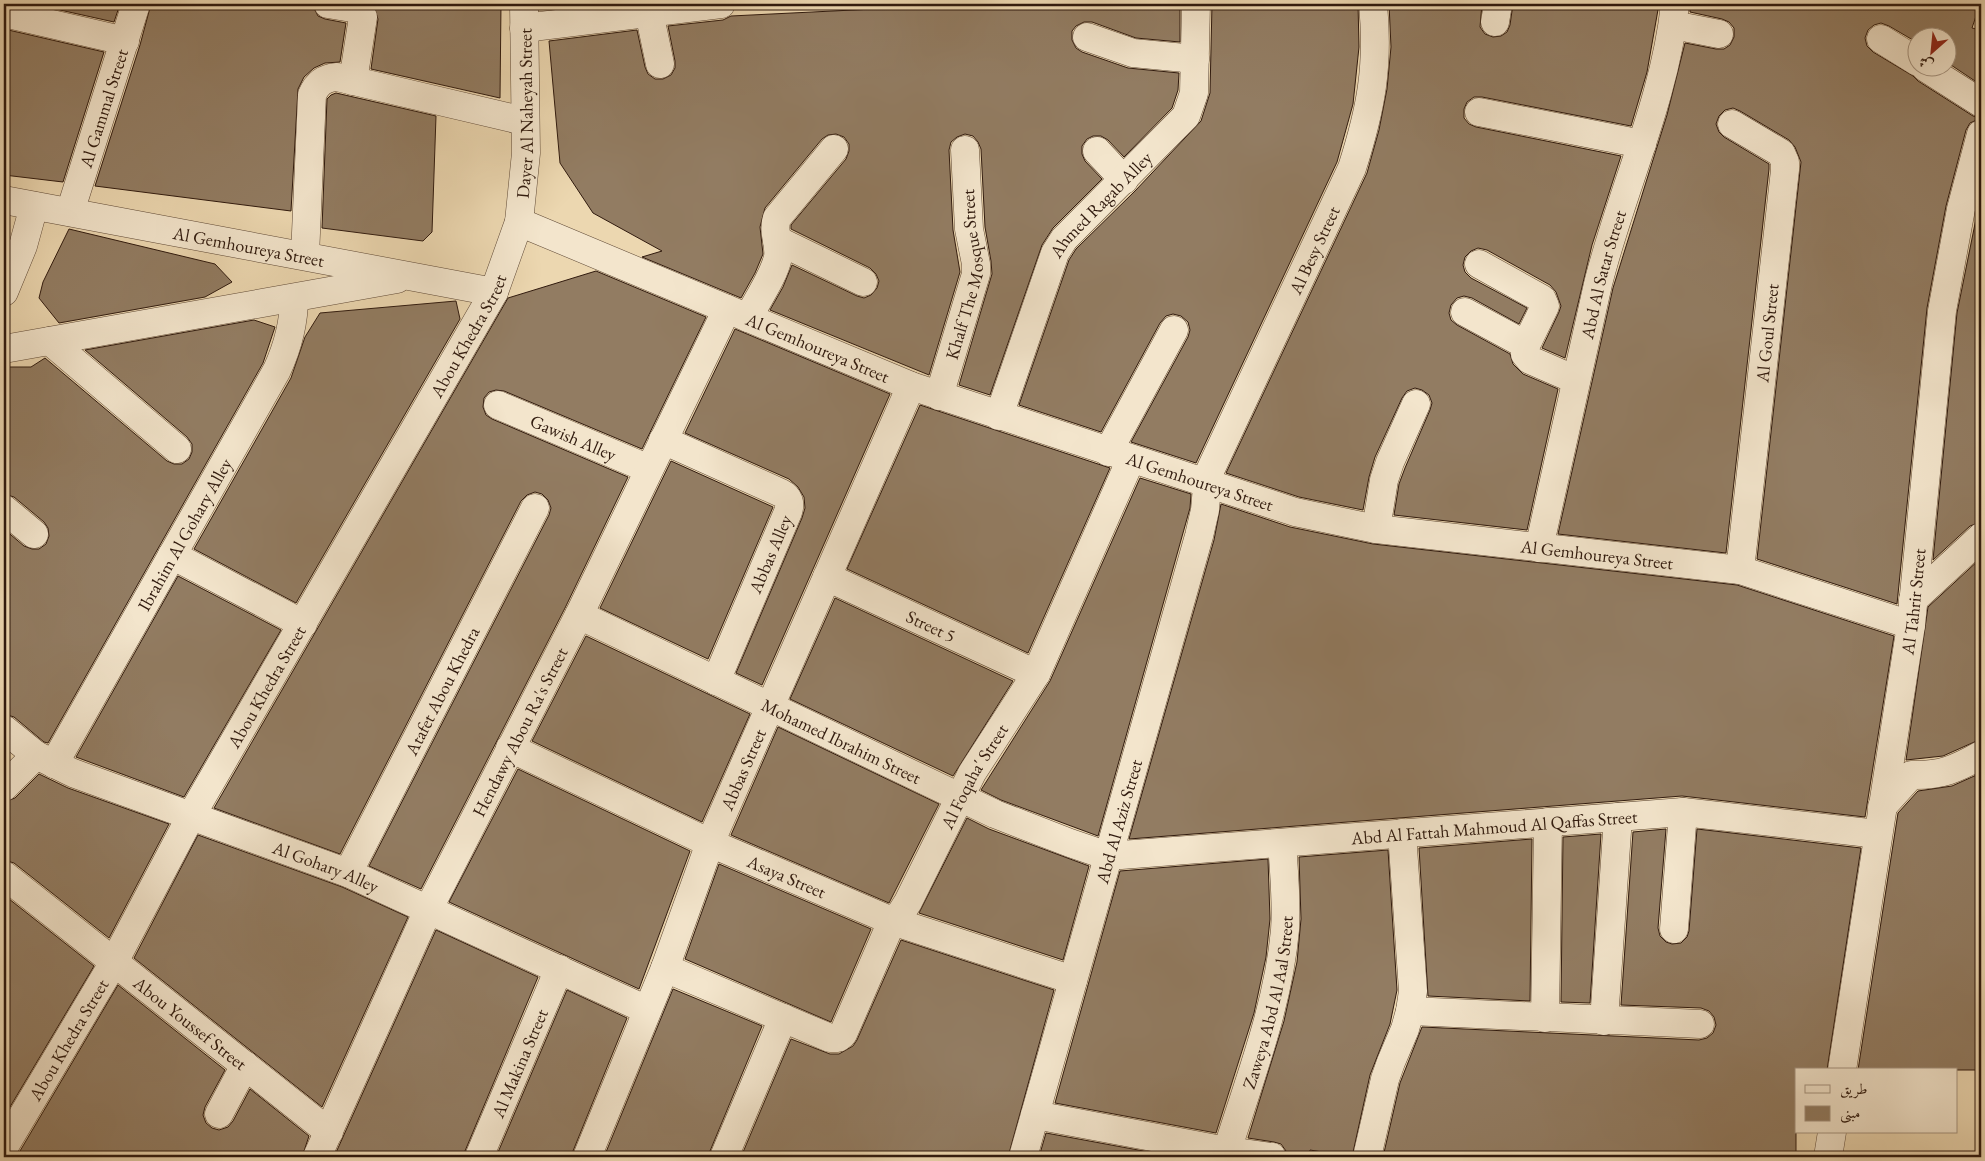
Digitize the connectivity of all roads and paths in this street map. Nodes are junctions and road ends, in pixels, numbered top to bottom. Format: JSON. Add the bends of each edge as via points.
{"nodes":[{"id":1,"x":136,"y":4,"type":"edge"},
{"id":2,"x":328,"y":4,"type":"edge"},
{"id":3,"x":721,"y":4,"type":"edge"},
{"id":4,"x":1196,"y":4,"type":"edge"},
{"id":5,"x":1373,"y":4,"type":"edge"},
{"id":6,"x":649,"y":12,"type":"junction"},
{"id":7,"x":4,"y":14,"type":"edge"},
{"id":8,"x":1674,"y":14,"type":"edge"},
{"id":9,"x":524,"y":16,"type":"edge"},
{"id":10,"x":1719,"y":34,"type":"dead end"},
{"id":11,"x":1088,"y":37,"type":"dead end"},
{"id":12,"x":1881,"y":39,"type":"dead end"},
{"id":13,"x":124,"y":41,"type":"junction"},
{"id":14,"x":1908,"y":56,"type":"edge"},
{"id":15,"x":1195,"y":59,"type":"junction"},
{"id":16,"x":660,"y":64,"type":"dead end"},
{"id":17,"x":1942,"y":78,"type":"edge"},
{"id":18,"x":353,"y":81,"type":"junction"},
{"id":19,"x":1981,"y":103,"type":"edge"},
{"id":20,"x":1479,"y":112,"type":"dead end"},
{"id":21,"x":524,"y":121,"type":"junction"},
{"id":22,"x":1732,"y":124,"type":"dead end"},
{"id":23,"x":1981,"y":134,"type":"edge"},
{"id":24,"x":1642,"y":144,"type":"junction"},
{"id":25,"x":834,"y":149,"type":"dead end"},
{"id":26,"x":965,"y":150,"type":"dead end"},
{"id":27,"x":1097,"y":151,"type":"dead end"},
{"id":28,"x":1124,"y":180,"type":"junction"},
{"id":29,"x":4,"y":200,"type":"edge"},
{"id":30,"x":34,"y":206,"type":"junction"},
{"id":31,"x":70,"y":212,"type":"junction"},
{"id":32,"x":519,"y":222,"type":"junction"},
{"id":33,"x":777,"y":240,"type":"junction"},
{"id":34,"x":305,"y":256,"type":"junction"},
{"id":35,"x":1479,"y":264,"type":"dead end"},
{"id":36,"x":414,"y":276,"type":"junction"},
{"id":37,"x":863,"y":282,"type":"dead end"},
{"id":38,"x":4,"y":292,"type":"edge"},
{"id":39,"x":494,"y":292,"type":"junction"},
{"id":40,"x":294,"y":298,"type":"junction"},
{"id":41,"x":1465,"y":312,"type":"dead end"},
{"id":42,"x":737,"y":314,"type":"junction"},
{"id":43,"x":1174,"y":330,"type":"dead end"},
{"id":44,"x":50,"y":341,"type":"junction"},
{"id":45,"x":1526,"y":345,"type":"junction"},
{"id":46,"x":4,"y":349,"type":"edge"},
{"id":47,"x":1576,"y":380,"type":"junction"},
{"id":48,"x":911,"y":386,"type":"junction"},
{"id":49,"x":939,"y":396,"type":"junction"},
{"id":50,"x":1416,"y":404,"type":"dead end"},
{"id":51,"x":498,"y":405,"type":"dead end"},
{"id":52,"x":999,"y":416,"type":"junction"},
{"id":53,"x":663,"y":440,"type":"junction"},
{"id":54,"x":177,"y":449,"type":"dead end"},
{"id":55,"x":1119,"y":456,"type":"junction"},
{"id":56,"x":649,"y":469,"type":"junction"},
{"id":57,"x":1207,"y":484,"type":"junction"},
{"id":58,"x":535,"y":508,"type":"dead end"},
{"id":59,"x":4,"y":509,"type":"edge"},
{"id":60,"x":1376,"y":529,"type":"junction"},
{"id":61,"x":34,"y":534,"type":"dead end"},
{"id":62,"x":1981,"y":537,"type":"edge"},
{"id":63,"x":1540,"y":548,"type":"junction"},
{"id":64,"x":172,"y":555,"type":"junction"},
{"id":65,"x":1740,"y":570,"type":"junction"},
{"id":66,"x":827,"y":577,"type":"junction"},
{"id":67,"x":1912,"y":612,"type":"junction"},
{"id":68,"x":579,"y":615,"type":"junction"},
{"id":69,"x":303,"y":624,"type":"junction"},
{"id":70,"x":1036,"y":674,"type":"junction"},
{"id":71,"x":716,"y":681,"type":"junction"},
{"id":72,"x":770,"y":706,"type":"junction"},
{"id":73,"x":4,"y":729,"type":"edge"},
{"id":74,"x":510,"y":748,"type":"junction"},
{"id":75,"x":1981,"y":755,"type":"edge"},
{"id":76,"x":45,"y":760,"type":"junction"},
{"id":77,"x":4,"y":787,"type":"edge"},
{"id":78,"x":959,"y":797,"type":"junction"},
{"id":79,"x":1882,"y":807,"type":"junction"},
{"id":80,"x":1684,"y":812,"type":"junction"},
{"id":81,"x":191,"y":816,"type":"junction"},
{"id":82,"x":1618,"y":817,"type":"junction"},
{"id":83,"x":1548,"y":822,"type":"junction"},
{"id":84,"x":1402,"y":834,"type":"junction"},
{"id":85,"x":1878,"y":834,"type":"junction"},
{"id":86,"x":710,"y":843,"type":"junction"},
{"id":87,"x":1282,"y":843,"type":"junction"},
{"id":88,"x":1108,"y":856,"type":"junction"},
{"id":89,"x":348,"y":873,"type":"junction"},
{"id":90,"x":4,"y":875,"type":"edge"},
{"id":91,"x":428,"y":910,"type":"junction"},
{"id":92,"x":892,"y":921,"type":"junction"},
{"id":93,"x":1674,"y":928,"type":"dead end"},
{"id":94,"x":114,"y":962,"type":"junction"},
{"id":95,"x":665,"y":968,"type":"junction"},
{"id":96,"x":559,"y":969,"type":"junction"},
{"id":97,"x":1074,"y":980,"type":"junction"},
{"id":98,"x":648,"y":1010,"type":"junction"},
{"id":99,"x":1410,"y":1011,"type":"junction"},
{"id":100,"x":783,"y":1018,"type":"junction"},
{"id":101,"x":1545,"y":1018,"type":"junction"},
{"id":102,"x":1604,"y":1021,"type":"junction"},
{"id":103,"x":1700,"y":1024,"type":"dead end"},
{"id":104,"x":245,"y":1065,"type":"junction"},
{"id":105,"x":1842,"y":1068,"type":"edge"},
{"id":106,"x":219,"y":1114,"type":"dead end"},
{"id":107,"x":1036,"y":1115,"type":"junction"},
{"id":108,"x":329,"y":1132,"type":"junction"},
{"id":109,"x":1832,"y":1134,"type":"edge"},
{"id":110,"x":4,"y":1147,"type":"edge"},
{"id":111,"x":1226,"y":1154,"type":"edge"},
{"id":112,"x":317,"y":1157,"type":"edge"},
{"id":113,"x":479,"y":1157,"type":"edge"},
{"id":114,"x":587,"y":1157,"type":"edge"},
{"id":115,"x":724,"y":1157,"type":"edge"},
{"id":116,"x":1024,"y":1157,"type":"edge"},
{"id":117,"x":1272,"y":1157,"type":"edge"},
{"id":118,"x":1367,"y":1157,"type":"edge"},
{"id":119,"x":1828,"y":1157,"type":"edge"}],
"edges":[{"from":1,"to":13,"type":"street","name":"Al Gammal Street"},
{"from":2,"to":18,"type":"street","via":[[358,9],[363,17]]},
{"from":3,"to":6,"type":"street"},
{"from":4,"to":15,"type":"street","name":"Ahmed Ragab Alley"},
{"from":5,"to":57,"type":"street","name":"Al Besy Street","via":[[1376,36],[1374,82],[1366,126],[1352,168],[1215,457]]},
{"from":6,"to":9,"type":"street"},
{"from":6,"to":16,"type":"street"},
{"from":7,"to":13,"type":"street"},
{"from":8,"to":10,"type":"street"},
{"from":8,"to":24,"type":"street","name":"Abd Al Satar Street"},
{"from":9,"to":21,"type":"street","name":"Dayer Al Naheyah Street"},
{"from":11,"to":15,"type":"street","via":[[1133,53]]},
{"from":12,"to":14,"type":"street"},
{"from":13,"to":31,"type":"street","name":"Al Gammal Street"},
{"from":15,"to":28,"type":"street","name":"Ahmed Ragab Alley","via":[[1194,93],[1186,116]]},
{"from":17,"to":19,"type":"street"},
{"from":18,"to":21,"type":"street"},
{"from":18,"to":34,"type":"street","via":[[328,78],[315,87],[312,95]]},
{"from":20,"to":24,"type":"street"},
{"from":21,"to":32,"type":"street","name":"Dayer Al Naheyah Street","via":[[525,161]]},
{"from":22,"to":65,"type":"street","name":"Al Goul Street","via":[[1781,153],[1785,162]]},
{"from":23,"to":67,"type":"street","name":"Al Tahrir Street","via":[[1961,209],[1942,311]]},
{"from":24,"to":47,"type":"street","name":"Abd Al Satar Street","via":[[1607,249]]},
{"from":25,"to":33,"type":"street","name":"Hendawy Abou Ra's Street","via":[[777,218],[774,232]]},
{"from":26,"to":49,"type":"street","name":"Khalf The Mosque Street","via":[[969,229],[976,274]]},
{"from":27,"to":28,"type":"street"},
{"from":28,"to":52,"type":"street","name":"Ahmed Ragab Alley","via":[[1064,239],[1055,253]]},
{"from":29,"to":30,"type":"street","name":"Al Gemhoureya Street"},
{"from":30,"to":31,"type":"street","name":"Al Gemhoureya Street"},
{"from":30,"to":38,"type":"street","via":[[24,246]]},
{"from":31,"to":34,"type":"street","name":"Al Gemhoureya Street"},
{"from":32,"to":39,"type":"street","name":"Abou Khedra Street"},
{"from":32,"to":42,"type":"street","name":"Al Gemhoureya Street"},
{"from":33,"to":37,"type":"street"},
{"from":33,"to":42,"type":"street","name":"Hendawy Abou Ra's Street","via":[[776,262]]},
{"from":34,"to":36,"type":"street","name":"Al Gemhoureya Street"},
{"from":35,"to":45,"type":"street","via":[[1544,302]]},
{"from":36,"to":39,"type":"street","name":"Al Gemhoureya Street"},
{"from":36,"to":40,"type":"street"},
{"from":39,"to":69,"type":"street","name":"Abou Khedra Street"},
{"from":40,"to":44,"type":"street"},
{"from":40,"to":64,"type":"street","name":"Ibrahim Al Gohary Alley","via":[[290,335],[276,370]]},
{"from":41,"to":45,"type":"street"},
{"from":42,"to":48,"type":"street","name":"Al Gemhoureya Street"},
{"from":42,"to":53,"type":"street","name":"Hendawy Abou Ra's Street"},
{"from":43,"to":55,"type":"street","name":"Al Foqaha' Street"},
{"from":44,"to":46,"type":"street"},
{"from":44,"to":54,"type":"street"},
{"from":45,"to":47,"type":"street","via":[[1525,354],[1530,360]]},
{"from":47,"to":63,"type":"street","name":"Abd Al Satar Street"},
{"from":48,"to":49,"type":"street","name":"Al Gemhoureya Street"},
{"from":48,"to":66,"type":"street","name":"Abbas Street"},
{"from":49,"to":52,"type":"street","name":"Al Gemhoureya Street"},
{"from":50,"to":60,"type":"street","via":[[1384,480]]},
{"from":51,"to":56,"type":"street","name":"Gawish Alley"},
{"from":52,"to":55,"type":"street","name":"Al Gemhoureya Street"},
{"from":53,"to":56,"type":"street","name":"Hendawy Abou Ra's Street"},
{"from":53,"to":71,"type":"street","name":"Abbas Alley","via":[[786,495],[790,501]]},
{"from":55,"to":57,"type":"street","name":"Al Gemhoureya Street"},
{"from":55,"to":70,"type":"street","name":"Al Foqaha' Street"},
{"from":56,"to":68,"type":"street","name":"Hendawy Abou Ra's Street"},
{"from":57,"to":60,"type":"street","name":"Al Gemhoureya Street","via":[[1295,512]]},
{"from":57,"to":88,"type":"street","name":"Abd Al Aziz Street","via":[[1199,536]]},
{"from":58,"to":89,"type":"street","name":"Atafet Abou Khedra"},
{"from":59,"to":61,"type":"street"},
{"from":60,"to":63,"type":"street","name":"Al Gemhoureya Street"},
{"from":62,"to":67,"type":"street"},
{"from":63,"to":65,"type":"street","name":"Al Gemhoureya Street"},
{"from":64,"to":69,"type":"street"},
{"from":64,"to":76,"type":"street","name":"Ibrahim Al Gohary Alley"},
{"from":65,"to":67,"type":"street","name":"Al Gemhoureya Street"},
{"from":66,"to":70,"type":"street","name":"Street 5"},
{"from":66,"to":72,"type":"street","name":"Abbas Street"},
{"from":67,"to":79,"type":"street","name":"Al Tahrir Street"},
{"from":68,"to":71,"type":"street","name":"Mohamed Ibrahim Street"},
{"from":68,"to":74,"type":"street","name":"Hendawy Abou Ra's Street"},
{"from":69,"to":81,"type":"street","name":"Abou Khedra Street"},
{"from":70,"to":78,"type":"street","name":"Al Foqaha' Street","via":[[986,749]]},
{"from":71,"to":72,"type":"street","name":"Mohamed Ibrahim Street"},
{"from":72,"to":78,"type":"street","name":"Mohamed Ibrahim Street"},
{"from":72,"to":86,"type":"street","name":"Abbas Street"},
{"from":73,"to":76,"type":"street","name":"Al Gohary Alley"},
{"from":74,"to":86,"type":"street","name":"Asaya Street"},
{"from":74,"to":91,"type":"street","name":"Hendawy Abou Ra's Street"},
{"from":75,"to":79,"type":"street","via":[[1947,772],[1911,775]]},
{"from":76,"to":77,"type":"street","name":"Ibrahim Al Gohary Alley"},
{"from":76,"to":81,"type":"street","name":"Al Gohary Alley"},
{"from":78,"to":88,"type":"street","name":"Mohamed Ibrahim Street","via":[[1032,829]]},
{"from":78,"to":92,"type":"street","name":"Al Foqaha' Street","via":[[908,902]]},
{"from":79,"to":85,"type":"street","name":"Al Tahrir Street"},
{"from":80,"to":82,"type":"street","name":"Abd Al Fattah Mahmoud Al Qaffas Street"},
{"from":80,"to":85,"type":"street","name":"Abd Al Fattah Mahmoud Al Qaffas Street"},
{"from":80,"to":93,"type":"street"},
{"from":81,"to":89,"type":"street","name":"Al Gohary Alley"},
{"from":81,"to":94,"type":"street","name":"Abou Khedra Street"},
{"from":82,"to":83,"type":"street","name":"Abd Al Fattah Mahmoud Al Qaffas Street"},
{"from":82,"to":102,"type":"street"},
{"from":83,"to":84,"type":"street","name":"Abd Al Fattah Mahmoud Al Qaffas Street"},
{"from":83,"to":101,"type":"street"},
{"from":84,"to":87,"type":"street","name":"Abd Al Fattah Mahmoud Al Qaffas Street"},
{"from":84,"to":99,"type":"street","via":[[1413,991]]},
{"from":85,"to":105,"type":"street","name":"Al Tahrir Street"},
{"from":86,"to":92,"type":"street","name":"Asaya Street"},
{"from":86,"to":95,"type":"street","name":"Abbas Street"},
{"from":87,"to":88,"type":"street","name":"Abd Al Fattah Mahmoud Al Qaffas Street"},
{"from":87,"to":111,"type":"street","name":"Zaweya Abd Al Aal Street","via":[[1285,929],[1279,972]]},
{"from":88,"to":97,"type":"street","name":"Abd Al Aziz Street"},
{"from":89,"to":91,"type":"street","name":"Al Gohary Alley"},
{"from":90,"to":94,"type":"street","name":"Abou Youssef Street"},
{"from":91,"to":96,"type":"street","name":"Al Gohary Alley"},
{"from":91,"to":108,"type":"street","name":"Hendawy Abou Ra's Street"},
{"from":92,"to":97,"type":"street","name":"Asaya Street"},
{"from":92,"to":100,"type":"street","name":"Al Foqaha' Street","via":[[843,1034],[830,1038]]},
{"from":94,"to":104,"type":"street","name":"Abou Youssef Street"},
{"from":94,"to":110,"type":"street","name":"Abou Khedra Street"},
{"from":95,"to":98,"type":"street","name":"Abbas Street"},
{"from":95,"to":100,"type":"street","name":"Al Foqaha' Street"},
{"from":96,"to":98,"type":"street","name":"Al Gohary Alley"},
{"from":96,"to":113,"type":"street","name":"Al Makina Street"},
{"from":97,"to":107,"type":"street","name":"Abd Al Aziz Street"},
{"from":98,"to":114,"type":"street","name":"Abbas Street"},
{"from":99,"to":101,"type":"street"},
{"from":99,"to":118,"type":"street","via":[[1385,1079]]},
{"from":100,"to":115,"type":"street"},
{"from":101,"to":102,"type":"street"},
{"from":102,"to":103,"type":"street"},
{"from":104,"to":106,"type":"street"},
{"from":104,"to":108,"type":"street","name":"Abou Youssef Street"},
{"from":107,"to":111,"type":"street"},
{"from":107,"to":116,"type":"street","name":"Abd Al Aziz Street"},
{"from":108,"to":112,"type":"street","name":"Hendawy Abou Ra's Street"},
{"from":109,"to":119,"type":"street"},
{"from":111,"to":117,"type":"street"}]}
